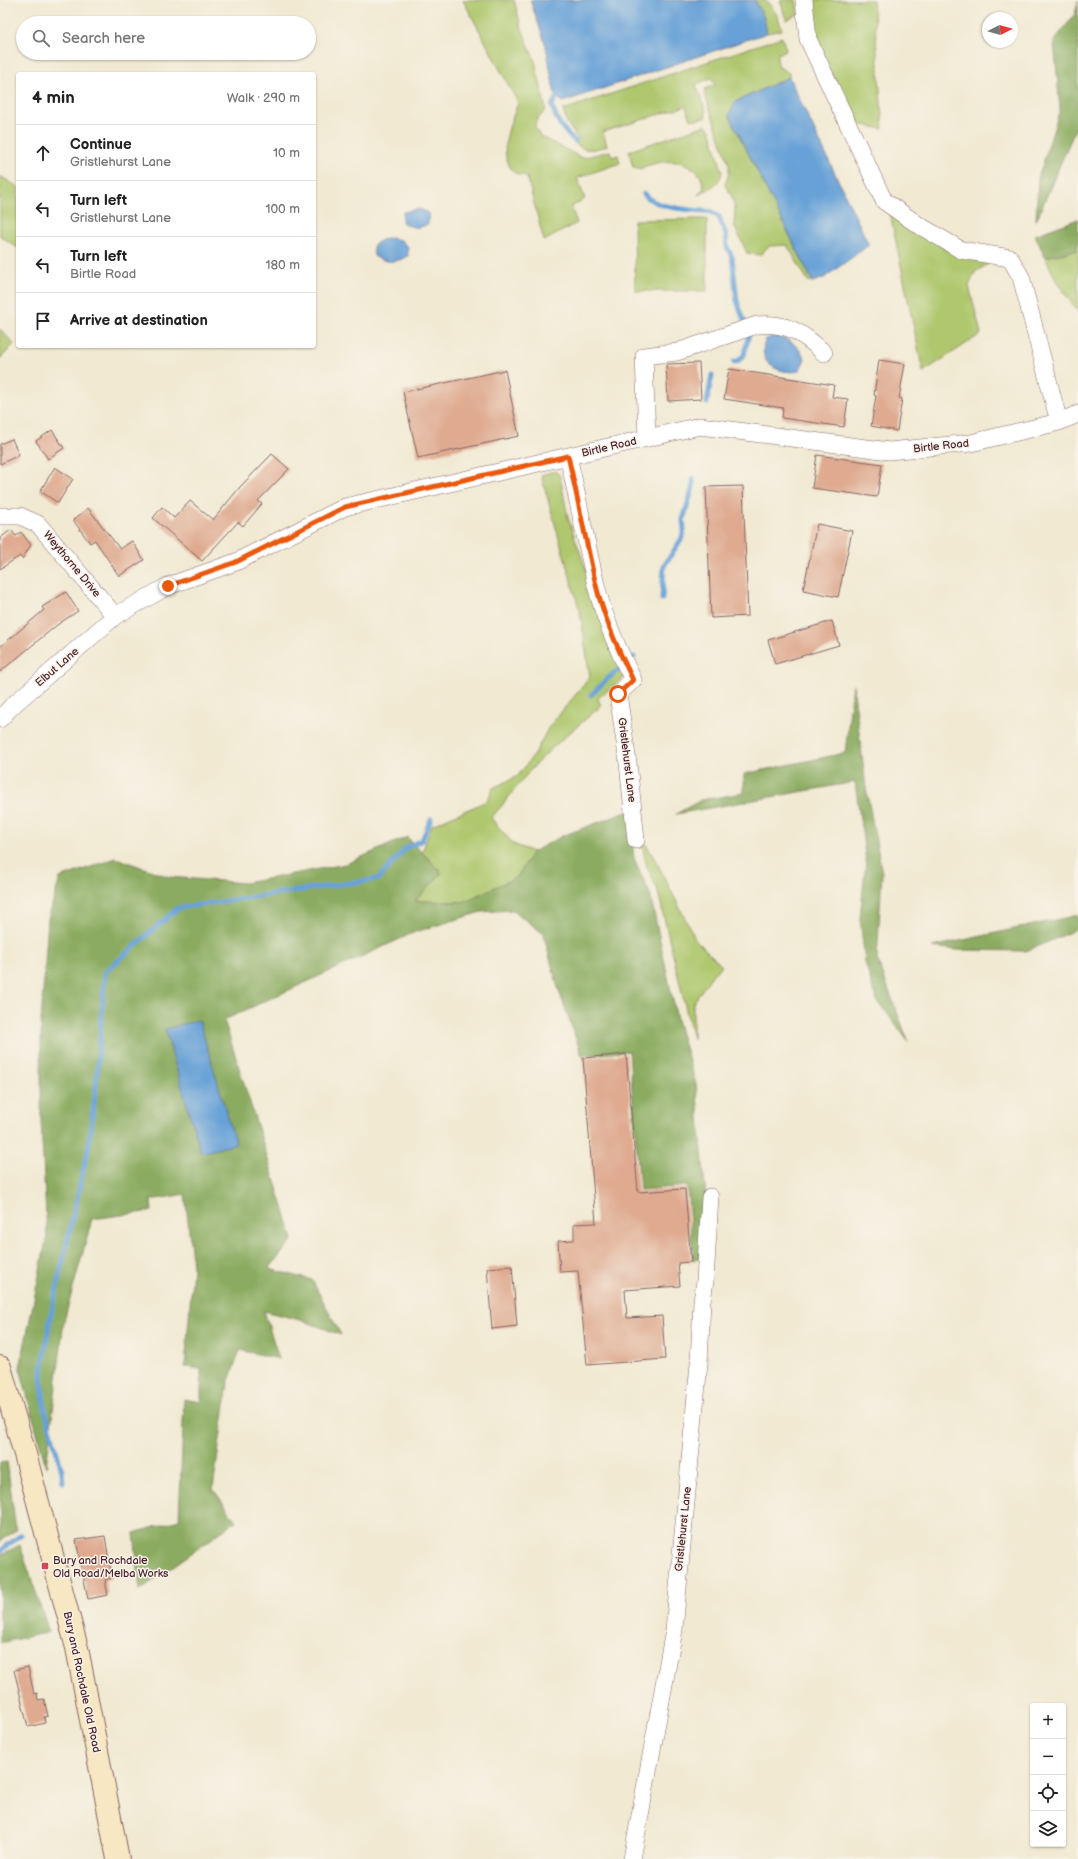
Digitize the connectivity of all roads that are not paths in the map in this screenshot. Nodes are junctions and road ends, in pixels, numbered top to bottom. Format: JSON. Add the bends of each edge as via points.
{"nodes":[{"id":1,"x":804,"y":0,"type":"edge"},
{"id":2,"x":824,"y":352,"type":"dead end"},
{"id":3,"x":1078,"y":414,"type":"edge"},
{"id":4,"x":1059,"y":422,"type":"junction"},
{"id":5,"x":647,"y":438,"type":"junction"},
{"id":6,"x":568,"y":456,"type":"junction"},
{"id":7,"x":0,"y":516,"type":"edge"},
{"id":8,"x":115,"y":616,"type":"junction"},
{"id":9,"x":0,"y":719,"type":"edge"},
{"id":10,"x":636,"y":840,"type":"dead end"},
{"id":11,"x":710,"y":1197,"type":"dead end"},
{"id":12,"x":0,"y":1367,"type":"edge"},
{"id":13,"x":118,"y":1859,"type":"edge"},
{"id":14,"x":632,"y":1859,"type":"edge"}],
"edges":[{"from":1,"to":4,"type":"street","via":[[808,39],[884,201],[961,250],[1010,258],[1021,277]]},
{"from":2,"to":5,"type":"street","via":[[794,329],[776,324],[758,325],[677,352],[644,356]]},
{"from":3,"to":4,"type":"street","name":"Birtle Road"},
{"from":4,"to":5,"type":"street","name":"Birtle Road","via":[[971,443],[889,451],[700,426]]},
{"from":5,"to":6,"type":"street","name":"Birtle Road"},
{"from":6,"to":8,"type":"street","name":"Birtle Road","via":[[345,507],[236,562],[168,586]]},
{"from":6,"to":10,"type":"street","name":"Gristlehurst Lane","via":[[596,587],[622,658],[633,680],[618,694]]},
{"from":7,"to":8,"type":"street","name":"Weythorne Drive","via":[[20,516],[38,524]]},
{"from":8,"to":9,"type":"street","name":"Elbut Lane"},
{"from":11,"to":14,"type":"street","name":"Gristlehurst Lane","via":[[699,1363],[674,1630]]},
{"from":12,"to":13,"type":"main road","name":"Bury and Rochdale Old Road","via":[[77,1648]]}]}
